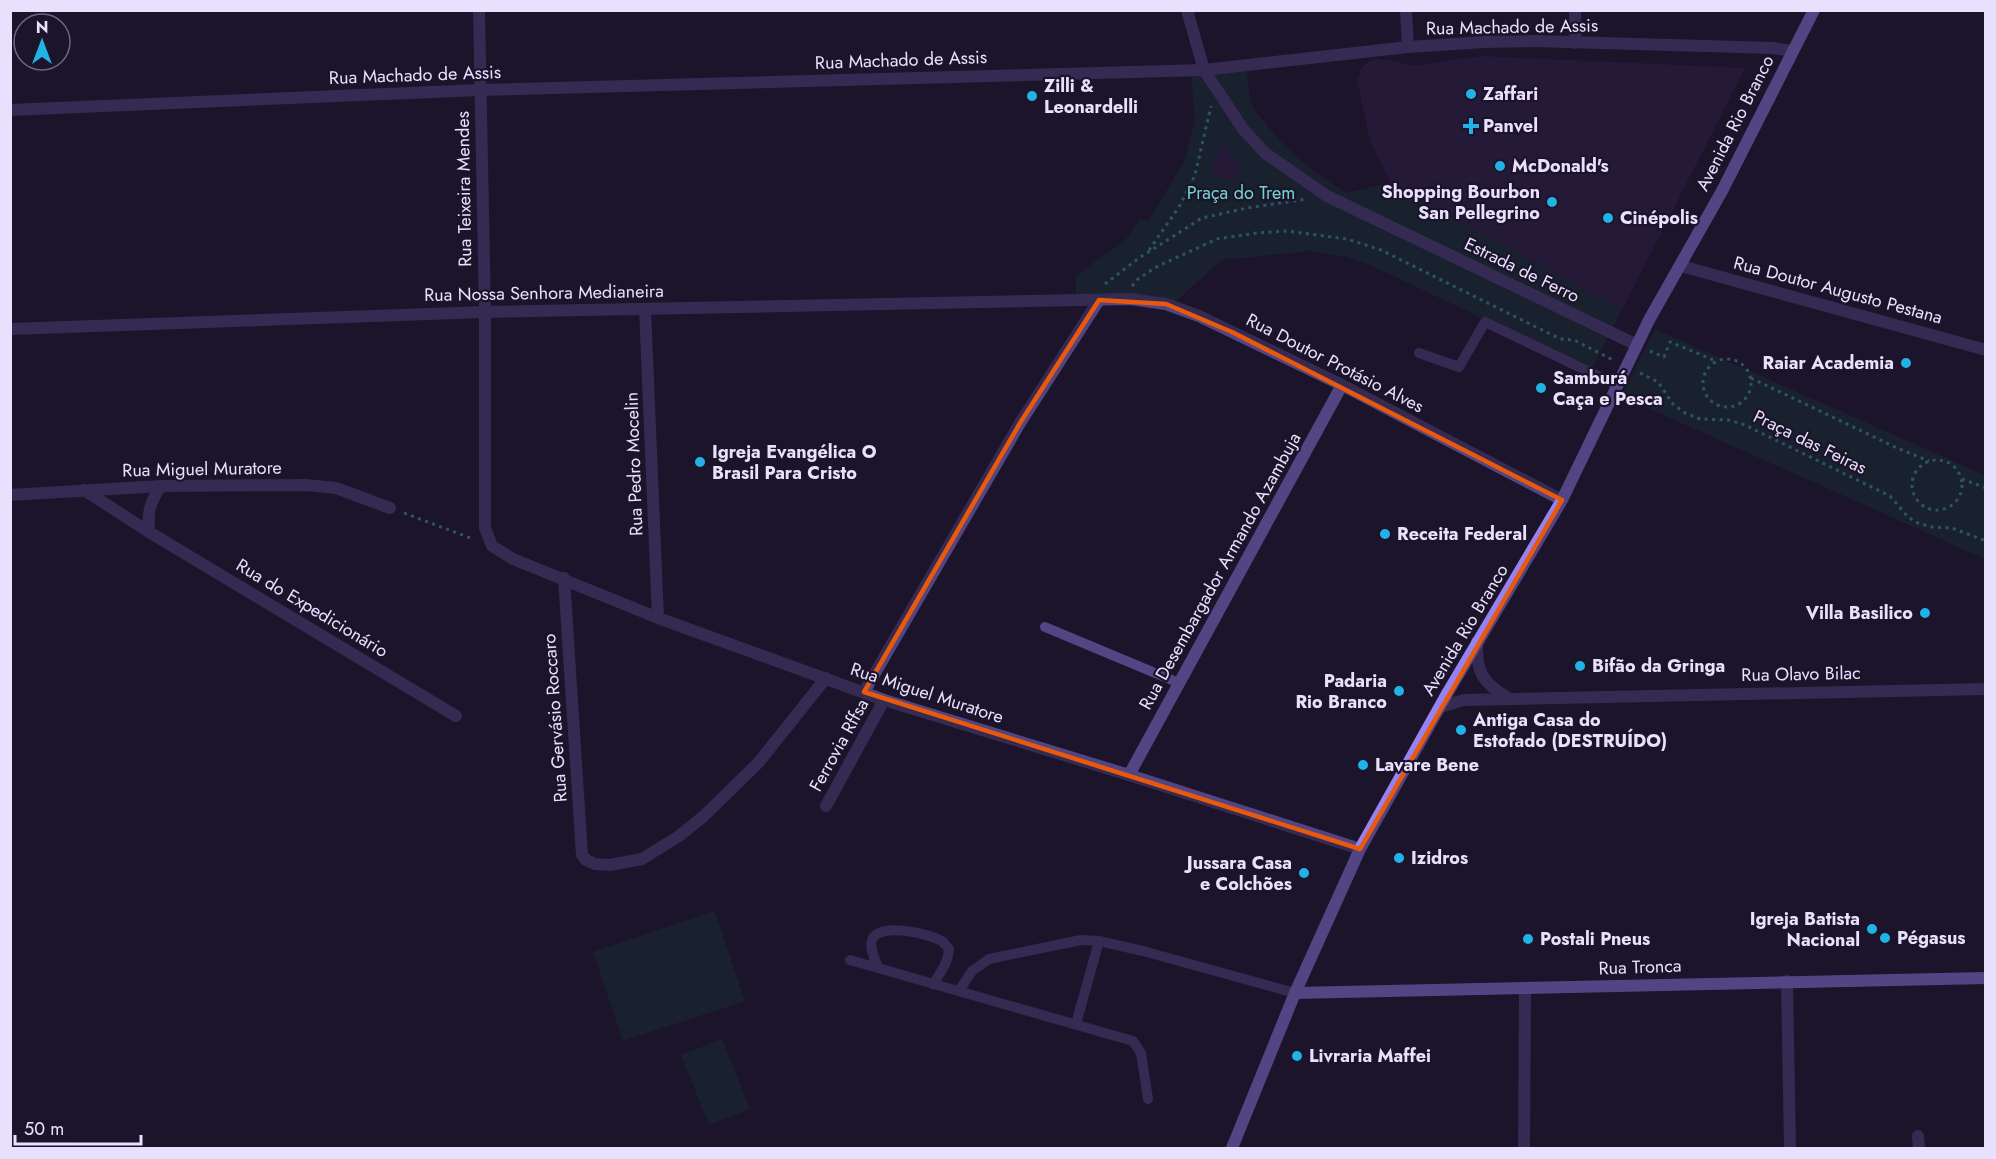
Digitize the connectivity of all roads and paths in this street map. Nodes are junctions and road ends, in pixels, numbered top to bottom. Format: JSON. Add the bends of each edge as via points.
{"nodes":[{"id":1,"x":479,"y":10,"type":"edge"},
{"id":2,"x":1187,"y":10,"type":"edge"},
{"id":3,"x":1406,"y":10,"type":"edge"},
{"id":4,"x":1575,"y":10,"type":"edge"},
{"id":5,"x":1814,"y":10,"type":"edge"},
{"id":6,"x":1575,"y":43,"type":"junction"},
{"id":7,"x":1408,"y":47,"type":"junction"},
{"id":8,"x":1792,"y":51,"type":"junction"},
{"id":9,"x":1204,"y":70,"type":"junction"},
{"id":10,"x":1215,"y":87,"type":"junction"},
{"id":11,"x":480,"y":90,"type":"junction"},
{"id":12,"x":10,"y":110,"type":"edge"},
{"id":13,"x":1327,"y":196,"type":"junction"},
{"id":14,"x":1147,"y":252,"type":"junction"},
{"id":15,"x":1681,"y":266,"type":"junction"},
{"id":16,"x":1089,"y":299,"type":"junction"},
{"id":17,"x":1130,"y":299,"type":"junction"},
{"id":18,"x":645,"y":309,"type":"junction"},
{"id":19,"x":485,"y":312,"type":"junction"},
{"id":20,"x":10,"y":329,"type":"edge"},
{"id":21,"x":1637,"y":345,"type":"junction"},
{"id":22,"x":1986,"y":350,"type":"edge"},
{"id":23,"x":1419,"y":353,"type":"dead end"},
{"id":24,"x":1716,"y":361,"type":"junction"},
{"id":25,"x":1626,"y":366,"type":"junction"},
{"id":26,"x":1751,"y":378,"type":"junction"},
{"id":27,"x":1342,"y":385,"type":"junction"},
{"id":28,"x":1617,"y":385,"type":"junction"},
{"id":29,"x":1929,"y":461,"type":"junction"},
{"id":30,"x":1962,"y":479,"type":"junction"},
{"id":31,"x":161,"y":486,"type":"junction"},
{"id":32,"x":1986,"y":488,"type":"edge"},
{"id":33,"x":84,"y":490,"type":"junction"},
{"id":34,"x":10,"y":495,"type":"edge"},
{"id":35,"x":1562,"y":500,"type":"junction"},
{"id":36,"x":390,"y":508,"type":"joint"},
{"id":37,"x":149,"y":532,"type":"junction"},
{"id":38,"x":1986,"y":541,"type":"edge"},
{"id":39,"x":492,"y":546,"type":"junction"},
{"id":40,"x":564,"y":578,"type":"junction"},
{"id":41,"x":658,"y":618,"type":"junction"},
{"id":42,"x":1045,"y":627,"type":"dead end"},
{"id":43,"x":1477,"y":642,"type":"junction"},
{"id":44,"x":826,"y":678,"type":"junction"},
{"id":45,"x":1179,"y":683,"type":"junction"},
{"id":46,"x":1986,"y":689,"type":"edge"},
{"id":47,"x":864,"y":692,"type":"junction"},
{"id":48,"x":1509,"y":698,"type":"junction"},
{"id":49,"x":884,"y":700,"type":"junction"},
{"id":50,"x":1440,"y":707,"type":"junction"},
{"id":51,"x":456,"y":716,"type":"dead end"},
{"id":52,"x":1130,"y":775,"type":"junction"},
{"id":53,"x":826,"y":806,"type":"dead end"},
{"id":54,"x":1360,"y":849,"type":"junction"},
{"id":55,"x":1099,"y":940,"type":"junction"},
{"id":56,"x":850,"y":960,"type":"dead end"},
{"id":57,"x":878,"y":967,"type":"junction"},
{"id":58,"x":1986,"y":978,"type":"edge"},
{"id":59,"x":1787,"y":981,"type":"junction"},
{"id":60,"x":933,"y":984,"type":"junction"},
{"id":61,"x":1525,"y":988,"type":"junction"},
{"id":62,"x":959,"y":991,"type":"junction"},
{"id":63,"x":1295,"y":993,"type":"junction"},
{"id":64,"x":1076,"y":1024,"type":"junction"},
{"id":65,"x":1148,"y":1099,"type":"dead end"},
{"id":66,"x":1232,"y":1149,"type":"edge"},
{"id":67,"x":1524,"y":1149,"type":"edge"},
{"id":68,"x":1790,"y":1149,"type":"edge"}],
"edges":[{"from":1,"to":11,"type":"street","name":"Rua Teixeira Mendes"},
{"from":2,"to":9,"type":"street","name":"Estrada de Ferro"},
{"from":3,"to":7,"type":"street"},
{"from":4,"to":6,"type":"street"},
{"from":5,"to":8,"type":"main road","name":"Avenida Rio Branco"},
{"from":6,"to":7,"type":"street","name":"Rua Machado de Assis","via":[[1533,41]]},
{"from":6,"to":8,"type":"street","name":"Rua Machado de Assis"},
{"from":7,"to":9,"type":"street","name":"Rua Machado de Assis"},
{"from":8,"to":15,"type":"main road","name":"Avenida Rio Branco"},
{"from":9,"to":10,"type":"street","name":"Estrada de Ferro"},
{"from":9,"to":11,"type":"street","name":"Rua Machado de Assis"},
{"from":10,"to":13,"type":"street","name":"Estrada de Ferro","via":[[1243,129],[1265,153]]},
{"from":10,"to":14,"type":"path","via":[[1195,175],[1179,207]]},
{"from":11,"to":12,"type":"street","name":"Rua Machado de Assis"},
{"from":11,"to":19,"type":"street","name":"Rua Teixeira Mendes"},
{"from":13,"to":14,"type":"path","via":[[1202,218]]},
{"from":13,"to":21,"type":"street","name":"Estrada de Ferro"},
{"from":14,"to":16,"type":"path"},
{"from":15,"to":21,"type":"main road","name":"Avenida Rio Branco"},
{"from":15,"to":22,"type":"street","name":"Rua Doutor Augusto Pestana"},
{"from":16,"to":17,"type":"street","name":"Rua Doutor Protásio Alves"},
{"from":16,"to":18,"type":"street","name":"Rua Nossa Senhora Medianeira"},
{"from":16,"to":47,"type":"street"},
{"from":17,"to":25,"type":"path","via":[[1131,287],[1138,279],[1217,239],[1287,231],[1347,239],[1400,259],[1548,333],[1574,340]]},
{"from":17,"to":27,"type":"street","name":"Rua Doutor Protásio Alves","via":[[1166,304],[1199,316]]},
{"from":18,"to":19,"type":"street","name":"Rua Nossa Senhora Medianeira"},
{"from":18,"to":41,"type":"street","name":"Rua Pedro Mocelin"},
{"from":19,"to":20,"type":"street","name":"Rua Nossa Senhora Medianeira"},
{"from":19,"to":39,"type":"street","name":"Rua Teixeira Mendes","via":[[485,528]]},
{"from":21,"to":24,"type":"path","via":[[1664,357],[1670,342]]},
{"from":21,"to":25,"type":"main road","name":"Avenida Rio Branco"},
{"from":23,"to":28,"type":"lane","via":[[1460,366],[1485,322]]},
{"from":24,"to":26,"type":"path","via":[[1731,358],[1744,365]]},
{"from":24,"to":26,"type":"path","via":[[1703,382],[1707,395],[1716,404],[1730,407],[1742,402],[1750,391]]},
{"from":25,"to":28,"type":"main road","name":"Avenida Rio Branco"},
{"from":25,"to":38,"type":"path","name":"Praça das Feiras","via":[[1658,382],[1673,404],[1685,413],[1745,425],[1890,496],[1918,523],[1952,528]]},
{"from":26,"to":29,"type":"path"},
{"from":27,"to":35,"type":"street","name":"Rua Doutor Protásio Alves"},
{"from":27,"to":45,"type":"street","name":"Rua Desembargador Armando Azambuja"},
{"from":28,"to":35,"type":"main road","name":"Avenida Rio Branco"},
{"from":29,"to":30,"type":"path","via":[[1943,460],[1955,467]]},
{"from":29,"to":30,"type":"path","via":[[1913,476],[1912,489],[1918,501],[1929,509],[1943,510],[1955,504],[1962,492]]},
{"from":30,"to":32,"type":"path"},
{"from":31,"to":33,"type":"street","name":"Rua Miguel Muratore"},
{"from":31,"to":36,"type":"street","name":"Rua Miguel Muratore","via":[[306,485],[336,488]]},
{"from":31,"to":37,"type":"street","via":[[151,499]]},
{"from":33,"to":34,"type":"street","name":"Rua Miguel Muratore"},
{"from":33,"to":37,"type":"street","name":"Rua do Expedicionário"},
{"from":35,"to":43,"type":"main road","name":"Avenida Rio Branco"},
{"from":36,"to":39,"type":"path"},
{"from":37,"to":51,"type":"street","name":"Rua do Expedicionário"},
{"from":39,"to":40,"type":"street","name":"Rua Miguel Muratore","via":[[513,559]]},
{"from":40,"to":41,"type":"street","name":"Rua Miguel Muratore"},
{"from":40,"to":44,"type":"street","name":"Rua Gervásio Roccaro","via":[[582,855],[595,864],[642,859],[704,816],[759,762]]},
{"from":41,"to":44,"type":"street","name":"Rua Miguel Muratore"},
{"from":42,"to":45,"type":"lane"},
{"from":43,"to":48,"type":"street","via":[[1484,679],[1492,689]]},
{"from":43,"to":50,"type":"main road","name":"Avenida Rio Branco"},
{"from":44,"to":47,"type":"street","name":"Rua Miguel Muratore"},
{"from":45,"to":52,"type":"street","name":"Rua Desembargador Armando Azambuja"},
{"from":46,"to":48,"type":"street","name":"Rua Olavo Bilac"},
{"from":47,"to":49,"type":"street","name":"Rua Miguel Muratore"},
{"from":48,"to":50,"type":"street","name":"Rua Olavo Bilac","via":[[1464,700]]},
{"from":49,"to":52,"type":"street","name":"Rua Miguel Muratore"},
{"from":49,"to":53,"type":"street","name":"Ferrovia Rffsa"},
{"from":50,"to":54,"type":"main road","name":"Avenida Rio Branco"},
{"from":52,"to":54,"type":"street","name":"Rua Miguel Muratore"},
{"from":54,"to":63,"type":"main road","name":"Avenida Rio Branco"},
{"from":55,"to":62,"type":"lane","via":[[1081,940],[989,959],[972,971]]},
{"from":55,"to":63,"type":"lane"},
{"from":55,"to":64,"type":"lane"},
{"from":56,"to":57,"type":"lane"},
{"from":57,"to":60,"type":"lane"},
{"from":57,"to":60,"type":"lane","via":[[871,942],[876,934],[888,929],[920,934],[942,941],[949,949],[949,958]]},
{"from":58,"to":59,"type":"main road","name":"Rua Tronca"},
{"from":59,"to":61,"type":"main road","name":"Rua Tronca"},
{"from":59,"to":68,"type":"street"},
{"from":60,"to":62,"type":"lane"},
{"from":61,"to":63,"type":"main road","name":"Rua Tronca"},
{"from":61,"to":67,"type":"street"},
{"from":62,"to":64,"type":"lane"},
{"from":63,"to":66,"type":"main road","name":"Avenida Rio Branco"},
{"from":64,"to":65,"type":"lane","via":[[1133,1041],[1142,1053]]}]}
